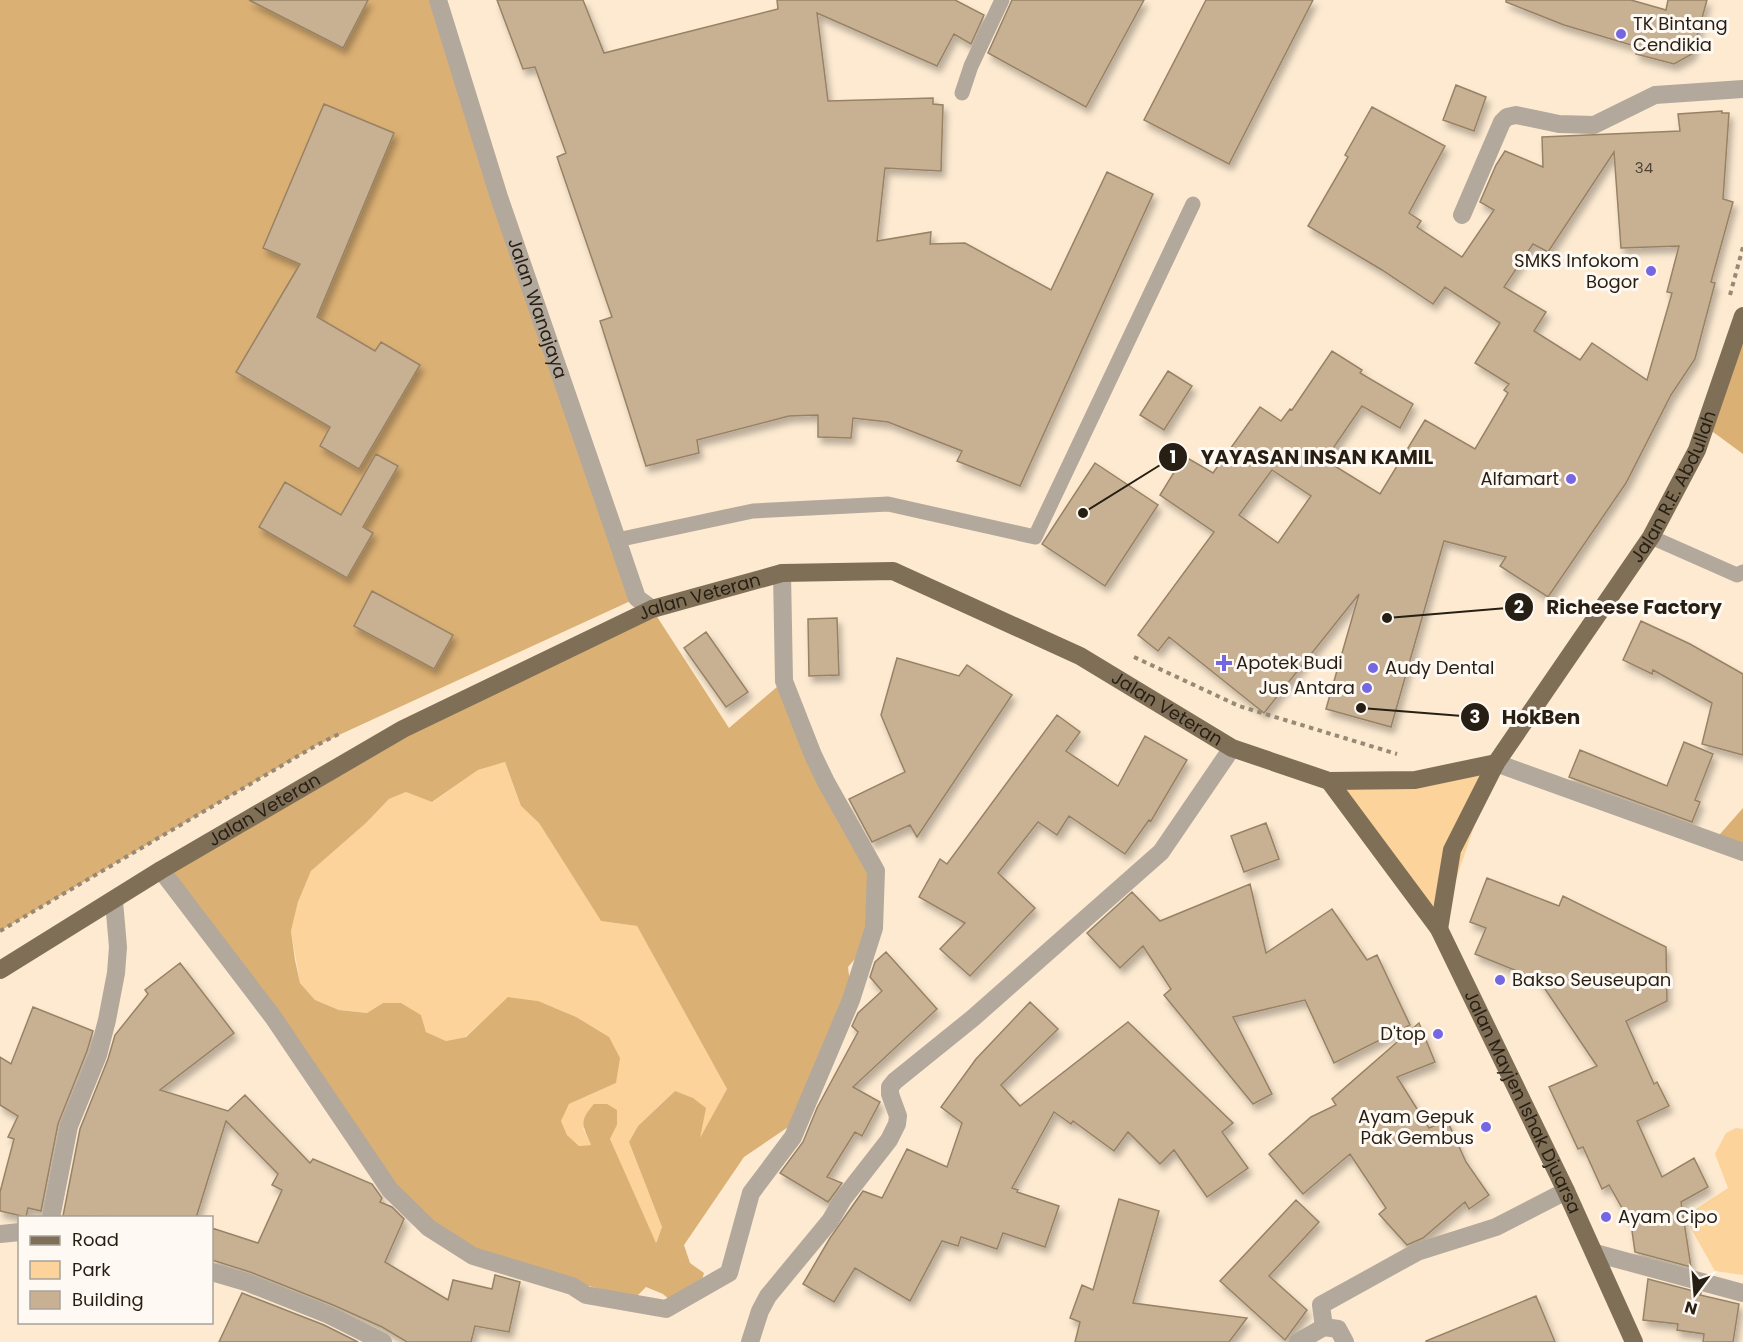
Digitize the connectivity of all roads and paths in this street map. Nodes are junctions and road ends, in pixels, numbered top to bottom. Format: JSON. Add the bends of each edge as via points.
{"nodes":[{"id":1,"x":438,"y":0,"type":"edge"},
{"id":2,"x":1002,"y":0,"type":"edge"},
{"id":3,"x":1743,"y":88,"type":"edge"},
{"id":4,"x":962,"y":93,"type":"dead end"},
{"id":5,"x":1193,"y":204,"type":"dead end"},
{"id":6,"x":1462,"y":215,"type":"dead end"},
{"id":7,"x":1743,"y":247,"type":"edge"},
{"id":8,"x":1728,"y":300,"type":"dead end"},
{"id":9,"x":1743,"y":316,"type":"edge"},
{"id":10,"x":1651,"y":537,"type":"junction"},
{"id":11,"x":617,"y":540,"type":"junction"},
{"id":12,"x":1743,"y":572,"type":"edge"},
{"id":13,"x":782,"y":573,"type":"junction"},
{"id":14,"x":652,"y":609,"type":"junction"},
{"id":15,"x":1125,"y":652,"type":"dead end"},
{"id":16,"x":1232,"y":748,"type":"junction"},
{"id":17,"x":1401,"y":755,"type":"dead end"},
{"id":18,"x":1496,"y":763,"type":"junction"},
{"id":19,"x":1329,"y":781,"type":"junction"},
{"id":20,"x":1743,"y":852,"type":"edge"},
{"id":21,"x":161,"y":870,"type":"junction"},
{"id":22,"x":114,"y":901,"type":"junction"},
{"id":23,"x":1439,"y":929,"type":"junction"},
{"id":24,"x":0,"y":970,"type":"edge"},
{"id":25,"x":1566,"y":1191,"type":"junction"},
{"id":26,"x":51,"y":1216,"type":"edge"},
{"id":27,"x":18,"y":1232,"type":"edge"},
{"id":28,"x":0,"y":1234,"type":"edge"},
{"id":29,"x":1595,"y":1253,"type":"junction"},
{"id":30,"x":213,"y":1272,"type":"edge"},
{"id":31,"x":1743,"y":1293,"type":"edge"},
{"id":32,"x":1324,"y":1327,"type":"junction"},
{"id":33,"x":383,"y":1342,"type":"edge"},
{"id":34,"x":750,"y":1342,"type":"edge"},
{"id":35,"x":1298,"y":1342,"type":"edge"},
{"id":36,"x":1345,"y":1342,"type":"edge"},
{"id":37,"x":1634,"y":1342,"type":"edge"}],
"edges":[{"from":1,"to":11,"type":"street","name":"Jalan Wanajaya","via":[[496,188]]},
{"from":2,"to":4,"type":"lane"},
{"from":3,"to":6,"type":"street","via":[[1655,95],[1594,125],[1507,117]]},
{"from":5,"to":11,"type":"lane","via":[[1035,537],[888,504],[753,511]]},
{"from":7,"to":8,"type":"path"},
{"from":9,"to":10,"type":"main road","name":"Jalan R.E. Abdullah","via":[[1697,450]]},
{"from":10,"to":12,"type":"lane","via":[[1737,574]]},
{"from":10,"to":18,"type":"main road","name":"Jalan R.E. Abdullah"},
{"from":11,"to":14,"type":"street","name":"Jalan Wanajaya","via":[[637,598]]},
{"from":13,"to":14,"type":"main road","name":"Jalan Veteran"},
{"from":13,"to":16,"type":"main road","name":"Jalan Veteran","via":[[893,571],[1080,656]]},
{"from":13,"to":21,"type":"street","via":[[784,681],[816,762],[876,871],[874,928],[851,1000],[793,1137],[751,1193],[729,1273],[666,1309],[586,1295],[572,1286],[473,1256],[429,1228],[390,1190],[273,1017]]},
{"from":14,"to":21,"type":"main road","name":"Jalan Veteran","via":[[404,729]]},
{"from":15,"to":17,"type":"path","via":[[1239,706]]},
{"from":16,"to":19,"type":"main road","name":"Jalan Veteran"},
{"from":16,"to":34,"type":"street","via":[[1161,852],[890,1087],[898,1116],[889,1140],[830,1221],[768,1296]]},
{"from":18,"to":19,"type":"main road","name":"Jalan Veteran","via":[[1415,780]]},
{"from":18,"to":20,"type":"street"},
{"from":18,"to":23,"type":"main road","name":"Jalan R.E. Abdullah","via":[[1452,850]]},
{"from":19,"to":23,"type":"main road","name":"Jalan Mayjen Ishak Djuarsa"},
{"from":21,"to":22,"type":"main road","name":"Jalan Veteran"},
{"from":22,"to":24,"type":"main road","name":"Jalan Veteran"},
{"from":22,"to":26,"type":"street","via":[[118,947],[107,1020],[98,1055],[69,1126]]},
{"from":23,"to":25,"type":"main road","name":"Jalan Mayjen Ishak Djuarsa"},
{"from":25,"to":29,"type":"main road","name":"Jalan Mayjen Ishak Djuarsa"},
{"from":25,"to":32,"type":"street","via":[[1496,1227],[1417,1252],[1321,1305]]},
{"from":27,"to":28,"type":"street"},
{"from":29,"to":31,"type":"street"},
{"from":29,"to":37,"type":"main road","name":"Jalan Mayjen Ishak Djuarsa"},
{"from":30,"to":33,"type":"street","via":[[318,1311]]},
{"from":32,"to":35,"type":"street"},
{"from":32,"to":36,"type":"street","via":[[1338,1329]]}]}
